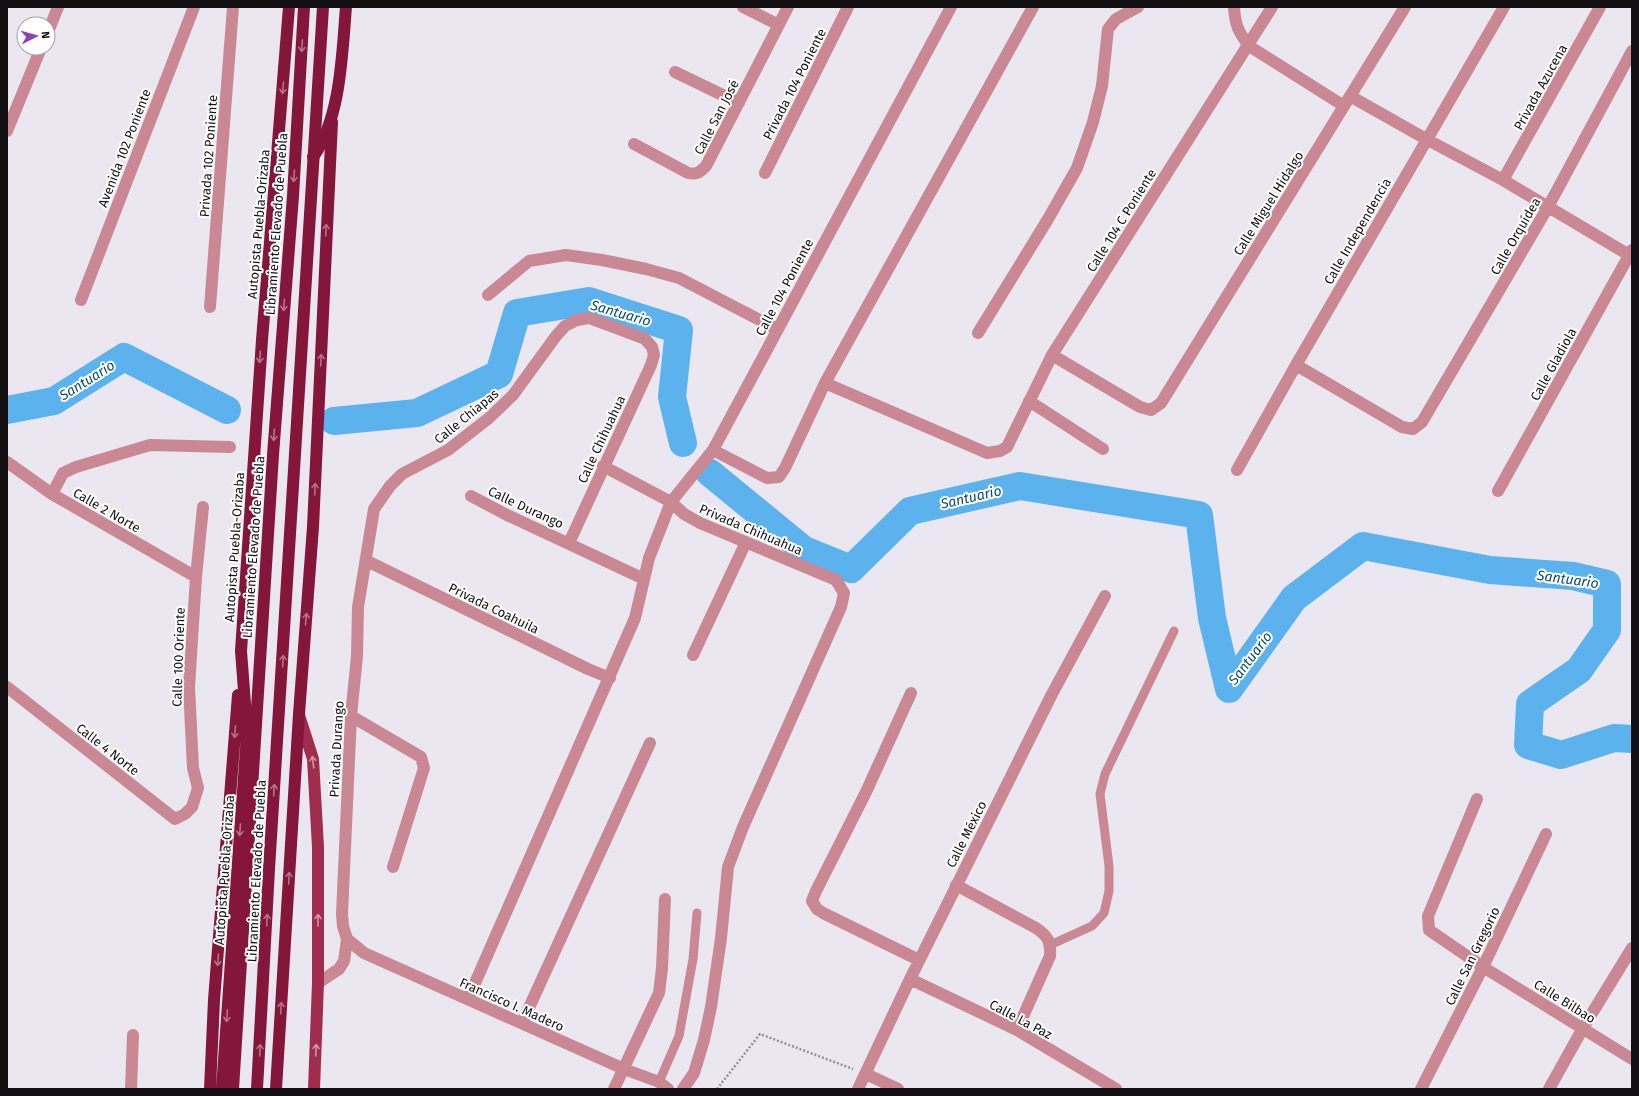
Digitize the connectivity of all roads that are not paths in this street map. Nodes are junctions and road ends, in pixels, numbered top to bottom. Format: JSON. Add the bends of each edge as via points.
{"nodes":[{"id":1,"x":194,"y":7,"type":"edge"},
{"id":2,"x":233,"y":7,"type":"edge"},
{"id":3,"x":289,"y":7,"type":"edge"},
{"id":4,"x":304,"y":7,"type":"edge"},
{"id":5,"x":323,"y":7,"type":"edge"},
{"id":6,"x":340,"y":7,"type":"edge"},
{"id":7,"x":346,"y":7,"type":"edge"},
{"id":8,"x":743,"y":7,"type":"edge"},
{"id":9,"x":788,"y":7,"type":"edge"},
{"id":10,"x":848,"y":7,"type":"edge"},
{"id":11,"x":951,"y":7,"type":"edge"},
{"id":12,"x":1033,"y":7,"type":"edge"},
{"id":13,"x":1138,"y":7,"type":"edge"},
{"id":14,"x":1234,"y":7,"type":"edge"},
{"id":15,"x":1272,"y":7,"type":"edge"},
{"id":16,"x":1405,"y":7,"type":"edge"},
{"id":17,"x":1504,"y":7,"type":"edge"},
{"id":18,"x":1600,"y":7,"type":"edge"},
{"id":19,"x":779,"y":25,"type":"junction"},
{"id":20,"x":1249,"y":46,"type":"junction"},
{"id":21,"x":1632,"y":52,"type":"edge"},
{"id":22,"x":38,"y":56,"type":"edge"},
{"id":23,"x":675,"y":72,"type":"dead end"},
{"id":24,"x":1347,"y":101,"type":"junction"},
{"id":25,"x":739,"y":103,"type":"junction"},
{"id":26,"x":7,"y":131,"type":"edge"},
{"id":27,"x":1426,"y":139,"type":"junction"},
{"id":28,"x":634,"y":144,"type":"dead end"},
{"id":29,"x":312,"y":157,"type":"junction"},
{"id":30,"x":765,"y":173,"type":"dead end"},
{"id":31,"x":1503,"y":180,"type":"junction"},
{"id":32,"x":1548,"y":207,"type":"junction"},
{"id":33,"x":1631,"y":253,"type":"edge"},
{"id":34,"x":488,"y":295,"type":"dead end"},
{"id":35,"x":81,"y":300,"type":"dead end"},
{"id":36,"x":210,"y":307,"type":"dead end"},
{"id":37,"x":777,"y":329,"type":"junction"},
{"id":38,"x":978,"y":333,"type":"dead end"},
{"id":39,"x":652,"y":347,"type":"joint"},
{"id":40,"x":1052,"y":355,"type":"junction"},
{"id":41,"x":1296,"y":365,"type":"junction"},
{"id":42,"x":825,"y":384,"type":"junction"},
{"id":43,"x":1029,"y":401,"type":"junction"},
{"id":44,"x":230,"y":447,"type":"dead end"},
{"id":45,"x":1103,"y":449,"type":"dead end"},
{"id":46,"x":713,"y":450,"type":"junction"},
{"id":47,"x":7,"y":462,"type":"edge"},
{"id":48,"x":603,"y":466,"type":"junction"},
{"id":49,"x":1237,"y":470,"type":"dead end"},
{"id":50,"x":1498,"y":491,"type":"dead end"},
{"id":51,"x":52,"y":494,"type":"junction"},
{"id":52,"x":471,"y":496,"type":"dead end"},
{"id":53,"x":671,"y":502,"type":"junction"},
{"id":54,"x":203,"y":507,"type":"dead end"},
{"id":55,"x":746,"y":542,"type":"junction"},
{"id":56,"x":569,"y":543,"type":"junction"},
{"id":57,"x":366,"y":561,"type":"junction"},
{"id":58,"x":196,"y":577,"type":"junction"},
{"id":59,"x":644,"y":579,"type":"junction"},
{"id":60,"x":1105,"y":596,"type":"dead end"},
{"id":61,"x":1174,"y":631,"type":"dead end"},
{"id":62,"x":241,"y":652,"type":"junction"},
{"id":63,"x":692,"y":655,"type":"dead end"},
{"id":64,"x":610,"y":678,"type":"junction"},
{"id":65,"x":7,"y":687,"type":"edge"},
{"id":66,"x":910,"y":693,"type":"dead end"},
{"id":67,"x":299,"y":714,"type":"junction"},
{"id":68,"x":350,"y":716,"type":"junction"},
{"id":69,"x":650,"y":743,"type":"dead end"},
{"id":70,"x":1477,"y":799,"type":"dead end"},
{"id":71,"x":192,"y":807,"type":"joint"},
{"id":72,"x":1546,"y":834,"type":"dead end"},
{"id":73,"x":393,"y":867,"type":"dead end"},
{"id":74,"x":956,"y":885,"type":"junction"},
{"id":75,"x":665,"y":898,"type":"dead end"},
{"id":76,"x":697,"y":913,"type":"dead end"},
{"id":77,"x":347,"y":940,"type":"junction"},
{"id":78,"x":1048,"y":940,"type":"junction"},
{"id":79,"x":1632,"y":948,"type":"edge"},
{"id":80,"x":920,"y":960,"type":"junction"},
{"id":81,"x":1483,"y":967,"type":"junction"},
{"id":82,"x":910,"y":979,"type":"junction"},
{"id":83,"x":318,"y":983,"type":"junction"},
{"id":84,"x":468,"y":1000,"type":"junction"},
{"id":85,"x":522,"y":1023,"type":"junction"},
{"id":86,"x":1583,"y":1028,"type":"junction"},
{"id":87,"x":1017,"y":1030,"type":"junction"},
{"id":88,"x":133,"y":1035,"type":"dead end"},
{"id":89,"x":1632,"y":1059,"type":"edge"},
{"id":90,"x":624,"y":1069,"type":"junction"},
{"id":91,"x":866,"y":1074,"type":"junction"},
{"id":92,"x":664,"y":1086,"type":"edge"},
{"id":93,"x":131,"y":1089,"type":"edge"},
{"id":94,"x":210,"y":1089,"type":"edge"},
{"id":95,"x":222,"y":1089,"type":"edge"},
{"id":96,"x":233,"y":1089,"type":"edge"},
{"id":97,"x":257,"y":1089,"type":"edge"},
{"id":98,"x":276,"y":1089,"type":"edge"},
{"id":99,"x":314,"y":1089,"type":"edge"},
{"id":100,"x":614,"y":1089,"type":"edge"},
{"id":101,"x":683,"y":1089,"type":"edge"},
{"id":102,"x":858,"y":1089,"type":"edge"},
{"id":103,"x":898,"y":1089,"type":"edge"},
{"id":104,"x":1116,"y":1089,"type":"edge"},
{"id":105,"x":1421,"y":1089,"type":"edge"},
{"id":106,"x":1549,"y":1089,"type":"edge"}],
"edges":[{"from":1,"to":35,"type":"street","name":"Avenida 102 Poniente"},
{"from":2,"to":36,"type":"street","name":"Privada 102 Poniente"},
{"from":3,"to":62,"type":"highway","name":"Autopista Puebla-Orizaba","one_way":true,"via":[[262,340]]},
{"from":4,"to":96,"type":"highway","name":"Libramiento Elevado de Puebla","one_way":true,"via":[[272,463]]},
{"from":5,"to":29,"type":"highway","name":"Libramiento Elevado de Puebla"},
{"from":67,"to":6,"type":"highway","one_way":true,"via":[[314,526],[330,136]]},
{"from":7,"to":29,"type":"highway","bridge":true,"via":[[336,100],[321,146]]},
{"from":8,"to":19,"type":"street"},
{"from":9,"to":19,"type":"street","name":"Calle San José"},
{"from":10,"to":30,"type":"street","name":"Privada 104 Poniente"},
{"from":11,"to":37,"type":"street","name":"Calle 104 Poniente"},
{"from":12,"to":42,"type":"street"},
{"from":13,"to":38,"type":"street","via":[[1116,20],[1108,29],[1102,86],[1077,168]]},
{"from":14,"to":20,"type":"street","via":[[1234,21]]},
{"from":15,"to":20,"type":"street","name":"Calle 104 C Poniente"},
{"from":16,"to":24,"type":"street","name":"Calle Miguel Hidalgo"},
{"from":17,"to":27,"type":"street","name":"Calle Independencia"},
{"from":18,"to":31,"type":"street","name":"Privada Azucena"},
{"from":19,"to":25,"type":"street","name":"Calle San José"},
{"from":20,"to":24,"type":"street"},
{"from":20,"to":40,"type":"street","name":"Calle 104 C Poniente"},
{"from":21,"to":32,"type":"street","name":"Calle Orquídea"},
{"from":22,"to":26,"type":"street"},
{"from":23,"to":25,"type":"street"},
{"from":24,"to":27,"type":"street"},
{"from":24,"to":40,"type":"street","name":"Calle Miguel Hidalgo","via":[[1161,403],[1151,410],[1140,407]]},
{"from":25,"to":28,"type":"street","name":"Calle San José","via":[[700,173],[688,173]]},
{"from":27,"to":31,"type":"street"},
{"from":27,"to":41,"type":"street","name":"Calle Independencia"},
{"from":97,"to":29,"type":"highway","name":"Libramiento Elevado de Puebla","one_way":true},
{"from":31,"to":32,"type":"street"},
{"from":32,"to":33,"type":"street"},
{"from":32,"to":41,"type":"street","name":"Calle Orquídea","via":[[1422,422],[1413,429],[1402,428]]},
{"from":33,"to":50,"type":"street","name":"Calle Gladiola"},
{"from":34,"to":37,"type":"street","via":[[529,261],[566,255],[646,269],[678,278]]},
{"from":37,"to":46,"type":"street","name":"Calle 104 Poniente"},
{"from":39,"to":48,"type":"street","name":"Calle Chihuahua","via":[[654,355],[651,365]]},
{"from":39,"to":57,"type":"street","name":"Calle Chiapas","via":[[645,339],[589,318],[565,326],[513,395],[490,418],[448,450],[402,474],[390,486],[374,509]]},
{"from":40,"to":43,"type":"street","name":"Calle 104 C Poniente"},
{"from":41,"to":49,"type":"street","name":"Calle Independencia"},
{"from":42,"to":43,"type":"street","name":"Calle 104 C Poniente","via":[[987,453],[1007,447]]},
{"from":42,"to":46,"type":"street","via":[[785,468],[778,477],[767,478]]},
{"from":43,"to":45,"type":"street"},
{"from":44,"to":51,"type":"street","via":[[150,445],[63,472]]},
{"from":46,"to":53,"type":"street","name":"Calle 104 Poniente"},
{"from":47,"to":51,"type":"street","name":"Calle 2 Norte"},
{"from":48,"to":53,"type":"street","name":"Privada Chihuahua"},
{"from":48,"to":56,"type":"street","name":"Calle Chihuahua"},
{"from":51,"to":58,"type":"street","name":"Calle 2 Norte"},
{"from":52,"to":56,"type":"street","name":"Calle Durango"},
{"from":53,"to":55,"type":"street","name":"Privada Chihuahua","via":[[684,514],[700,523]]},
{"from":53,"to":59,"type":"street","name":"Calle 104 Poniente","via":[[649,558]]},
{"from":54,"to":58,"type":"street","name":"Calle 100 Oriente"},
{"from":55,"to":63,"type":"street"},
{"from":55,"to":101,"type":"street","name":"Privada Chihuahua","via":[[836,580],[844,593],[841,607],[743,827],[728,867],[710,1014],[694,1073]]},
{"from":56,"to":59,"type":"street","name":"Calle Durango"},
{"from":57,"to":64,"type":"street","name":"Privada Coahuila"},
{"from":57,"to":68,"type":"street","name":"Privada Durango","via":[[358,607],[357,656]]},
{"from":58,"to":71,"type":"street","name":"Calle 100 Oriente","via":[[188,687],[193,768],[198,788]]},
{"from":59,"to":64,"type":"street","name":"Calle 104 Poniente","via":[[635,618]]},
{"from":60,"to":74,"type":"street","name":"Calle México","via":[[1052,694]]},
{"from":61,"to":78,"type":"lane","via":[[1106,774],[1100,794],[1109,866],[1109,891],[1104,912],[1092,926]]},
{"from":62,"to":94,"type":"highway","one_way":true,"via":[[214,1000]]},
{"from":62,"to":95,"type":"highway","name":"Autopista Puebla-Orizaba","one_way":true,"via":[[246,749]]},
{"from":64,"to":84,"type":"street","name":"Calle 104 Poniente"},
{"from":65,"to":71,"type":"street","name":"Calle 4 Norte","via":[[175,819]]},
{"from":66,"to":80,"type":"street","via":[[866,792],[812,901],[823,913]]},
{"from":83,"to":67,"type":"main road","one_way":true,"via":[[318,847],[313,758]]},
{"from":98,"to":67,"type":"highway","one_way":true},
{"from":68,"to":73,"type":"street","via":[[421,757],[424,768]]},
{"from":68,"to":77,"type":"street","name":"Privada Durango","via":[[342,914]]},
{"from":69,"to":85,"type":"street"},
{"from":70,"to":81,"type":"street","name":"Calle Bilbao","via":[[1428,916],[1429,930]]},
{"from":72,"to":81,"type":"street","name":"Calle San Gregorio"},
{"from":74,"to":78,"type":"street","via":[[1036,928]]},
{"from":74,"to":80,"type":"street","name":"Calle México"},
{"from":75,"to":90,"type":"street","via":[[659,993]]},
{"from":76,"to":92,"type":"lane","via":[[693,959],[679,1036]]},
{"from":77,"to":83,"type":"street","via":[[344,961],[339,969]]},
{"from":77,"to":84,"type":"street","name":"Francisco I. Madero","via":[[364,953]]},
{"from":78,"to":87,"type":"street","via":[[1050,956]]},
{"from":79,"to":86,"type":"street"},
{"from":80,"to":82,"type":"street","name":"Calle México"},
{"from":81,"to":86,"type":"street","name":"Calle Bilbao"},
{"from":81,"to":105,"type":"street","name":"Calle San Gregorio"},
{"from":82,"to":87,"type":"street","name":"Calle La Paz"},
{"from":82,"to":91,"type":"street","name":"Calle México"},
{"from":99,"to":83,"type":"main road","one_way":true},
{"from":84,"to":85,"type":"street","name":"Francisco I. Madero"},
{"from":85,"to":90,"type":"street","name":"Francisco I. Madero"},
{"from":86,"to":89,"type":"street","name":"Calle Bilbao"},
{"from":86,"to":106,"type":"street"},
{"from":87,"to":104,"type":"street","name":"Calle La Paz"},
{"from":88,"to":93,"type":"street"},
{"from":90,"to":92,"type":"street","name":"Francisco I. Madero"},
{"from":90,"to":100,"type":"street"},
{"from":91,"to":102,"type":"street","name":"Calle México"},
{"from":91,"to":103,"type":"street"}]}
